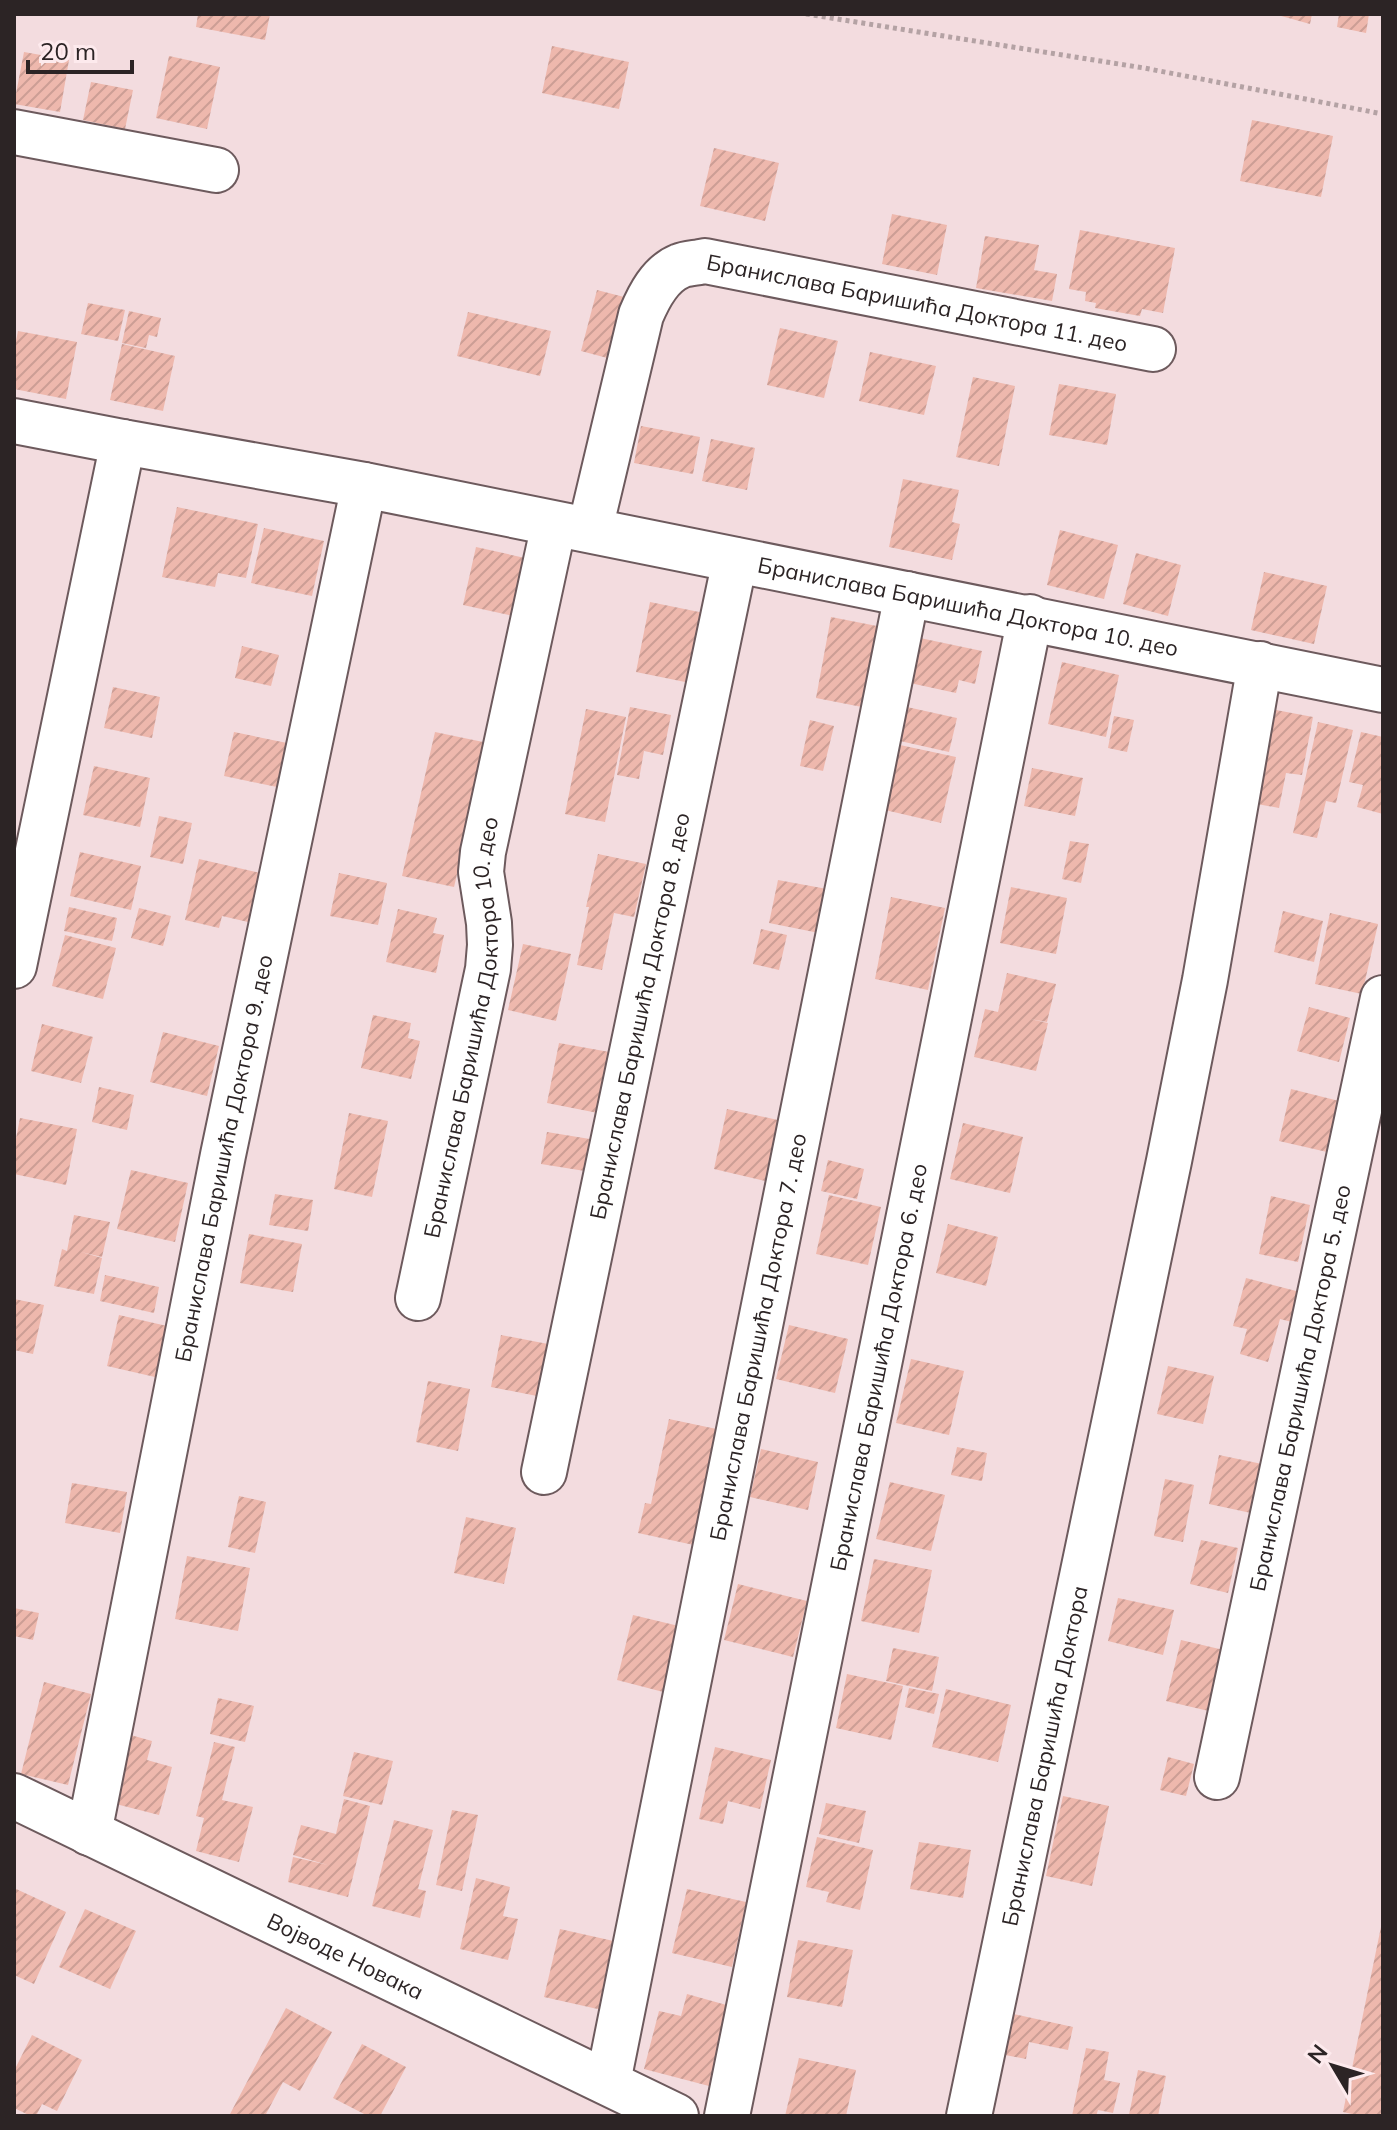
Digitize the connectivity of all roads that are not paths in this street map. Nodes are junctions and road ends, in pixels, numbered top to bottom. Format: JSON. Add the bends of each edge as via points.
{"nodes":[{"id":1,"x":14,"y":132,"type":"edge"},
{"id":2,"x":216,"y":170,"type":"dead end"},
{"id":3,"x":1153,"y":349,"type":"dead end"},
{"id":4,"x":14,"y":421,"type":"edge"},
{"id":5,"x":123,"y":442,"type":"junction"},
{"id":6,"x":364,"y":485,"type":"junction"},
{"id":7,"x":572,"y":527,"type":"junction"},
{"id":8,"x":735,"y":560,"type":"junction"},
{"id":9,"x":907,"y":594,"type":"junction"},
{"id":10,"x":1030,"y":617,"type":"junction"},
{"id":11,"x":1260,"y":664,"type":"junction"},
{"id":12,"x":1383,"y":690,"type":"edge"},
{"id":13,"x":14,"y":966,"type":"edge"},
{"id":14,"x":1383,"y":998,"type":"edge"},
{"id":15,"x":418,"y":1298,"type":"dead end"},
{"id":16,"x":544,"y":1472,"type":"dead end"},
{"id":17,"x":1217,"y":1777,"type":"dead end"},
{"id":18,"x":14,"y":1796,"type":"edge"},
{"id":19,"x":89,"y":1833,"type":"junction"},
{"id":20,"x":608,"y":2082,"type":"junction"},
{"id":21,"x":676,"y":2116,"type":"edge"},
{"id":22,"x":727,"y":2116,"type":"edge"},
{"id":23,"x":969,"y":2116,"type":"edge"}],
"edges":[{"from":1,"to":2,"type":"street"},
{"from":3,"to":7,"type":"street","name":"Бранислава Баришића Доктора 11. део","via":[[705,261],[680,266],[649,294]]},
{"from":4,"to":5,"type":"street","name":"Бранислава Баришића Доктора 10. део"},
{"from":5,"to":6,"type":"street","name":"Бранислава Баришића Доктора 10. део"},
{"from":5,"to":13,"type":"street"},
{"from":6,"to":7,"type":"street","name":"Бранислава Баришића Доктора 10. део"},
{"from":6,"to":19,"type":"street","name":"Бранислава Баришића Доктора 9. део","via":[[223,1155]]},
{"from":7,"to":8,"type":"street","name":"Бранислава Баришића Доктора 10. део"},
{"from":7,"to":15,"type":"street","name":"Бранислава Баришића Доктора 10. део","via":[[483,852],[488,969]]},
{"from":8,"to":9,"type":"street","name":"Бранислава Баришића Доктора 10. део"},
{"from":8,"to":16,"type":"street","name":"Бранислава Баришића Доктора 8. део"},
{"from":9,"to":10,"type":"street","name":"Бранислава Баришића Доктора 10. део"},
{"from":9,"to":20,"type":"street","name":"Бранислава Баришића Доктора 7. део"},
{"from":10,"to":11,"type":"street","name":"Бранислава Баришића Доктора 10. део"},
{"from":10,"to":22,"type":"street","name":"Бранислава Баришића Доктора 6. део"},
{"from":11,"to":12,"type":"street","name":"Бранислава Баришића Доктора 10. део"},
{"from":11,"to":23,"type":"street","name":"Бранислава Баришића Доктора","via":[[1169,1161]]},
{"from":14,"to":17,"type":"street","name":"Бранислава Баришића Доктора 5. део"},
{"from":18,"to":19,"type":"street","name":"Војводе Новака"},
{"from":19,"to":20,"type":"street","name":"Војводе Новака"},
{"from":20,"to":21,"type":"street","name":"Војводе Новака"}]}
